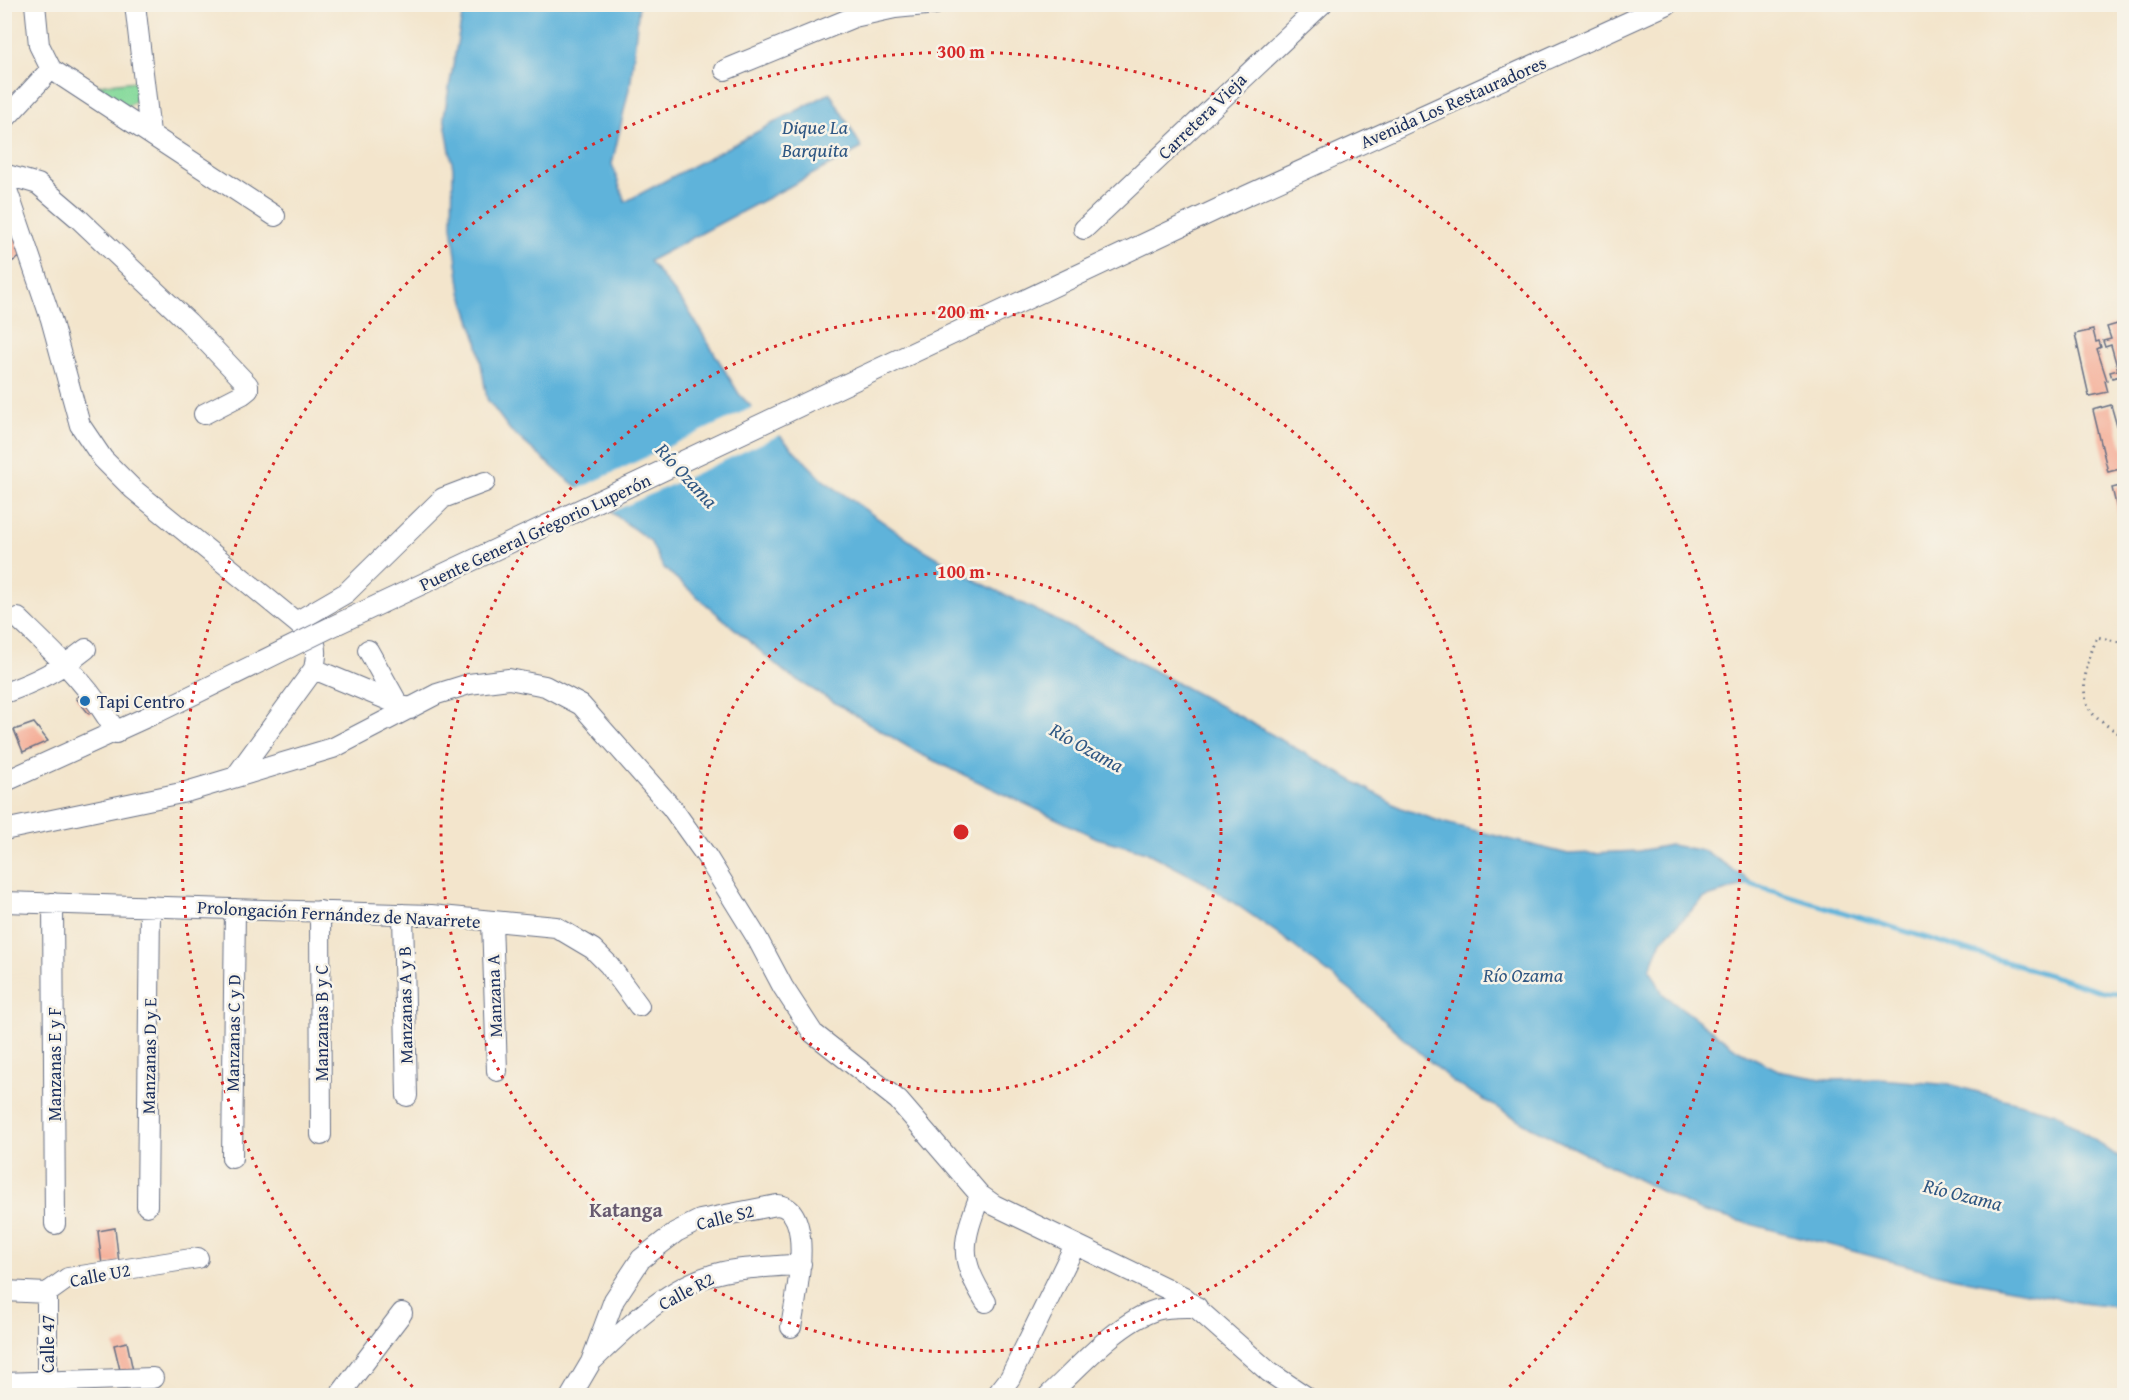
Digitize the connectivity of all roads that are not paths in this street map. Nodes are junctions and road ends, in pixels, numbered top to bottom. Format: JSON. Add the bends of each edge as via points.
{"nodes":[{"id":1,"x":35,"y":4,"type":"edge"},
{"id":2,"x":135,"y":4,"type":"edge"},
{"id":3,"x":936,"y":4,"type":"edge"},
{"id":4,"x":1322,"y":4,"type":"edge"},
{"id":5,"x":1668,"y":4,"type":"edge"},
{"id":6,"x":51,"y":69,"type":"junction"},
{"id":7,"x":725,"y":70,"type":"dead end"},
{"id":8,"x":4,"y":120,"type":"edge"},
{"id":9,"x":150,"y":133,"type":"junction"},
{"id":10,"x":4,"y":174,"type":"edge"},
{"id":11,"x":4,"y":181,"type":"edge"},
{"id":12,"x":1237,"y":200,"type":"joint"},
{"id":13,"x":275,"y":216,"type":"dead end"},
{"id":14,"x":1084,"y":229,"type":"dead end"},
{"id":15,"x":204,"y":414,"type":"dead end"},
{"id":16,"x":485,"y":482,"type":"dead end"},
{"id":17,"x":18,"y":618,"type":"dead end"},
{"id":18,"x":296,"y":622,"type":"junction"},
{"id":19,"x":86,"y":649,"type":"dead end"},
{"id":20,"x":369,"y":650,"type":"dead end"},
{"id":21,"x":66,"y":665,"type":"junction"},
{"id":22,"x":314,"y":669,"type":"junction"},
{"id":23,"x":4,"y":693,"type":"edge"},
{"id":24,"x":404,"y":705,"type":"junction"},
{"id":25,"x":116,"y":733,"type":"junction"},
{"id":26,"x":236,"y":776,"type":"junction"},
{"id":27,"x":4,"y":782,"type":"edge"},
{"id":28,"x":4,"y":830,"type":"edge"},
{"id":29,"x":4,"y":902,"type":"edge"},
{"id":30,"x":53,"y":903,"type":"junction"},
{"id":31,"x":150,"y":906,"type":"junction"},
{"id":32,"x":235,"y":909,"type":"junction"},
{"id":33,"x":320,"y":911,"type":"junction"},
{"id":34,"x":404,"y":914,"type":"junction"},
{"id":35,"x":492,"y":921,"type":"junction"},
{"id":36,"x":639,"y":1006,"type":"dead end"},
{"id":37,"x":497,"y":1071,"type":"dead end"},
{"id":38,"x":407,"y":1096,"type":"dead end"},
{"id":39,"x":321,"y":1135,"type":"dead end"},
{"id":40,"x":232,"y":1158,"type":"dead end"},
{"id":41,"x":980,"y":1195,"type":"junction"},
{"id":42,"x":147,"y":1206,"type":"dead end"},
{"id":43,"x":55,"y":1224,"type":"dead end"},
{"id":44,"x":1075,"y":1245,"type":"junction"},
{"id":45,"x":198,"y":1258,"type":"dead end"},
{"id":46,"x":801,"y":1264,"type":"junction"},
{"id":47,"x":4,"y":1292,"type":"edge"},
{"id":48,"x":47,"y":1293,"type":"junction"},
{"id":49,"x":986,"y":1302,"type":"dead end"},
{"id":50,"x":1197,"y":1307,"type":"junction"},
{"id":51,"x":402,"y":1313,"type":"dead end"},
{"id":52,"x":791,"y":1328,"type":"dead end"},
{"id":53,"x":591,"y":1362,"type":"junction"},
{"id":54,"x":153,"y":1378,"type":"dead end"},
{"id":55,"x":4,"y":1383,"type":"edge"},
{"id":56,"x":47,"y":1389,"type":"edge"},
{"id":57,"x":339,"y":1395,"type":"edge"},
{"id":58,"x":571,"y":1395,"type":"edge"},
{"id":59,"x":996,"y":1395,"type":"edge"},
{"id":60,"x":1048,"y":1395,"type":"edge"},
{"id":61,"x":1305,"y":1395,"type":"edge"}],
"edges":[{"from":1,"to":6,"type":"street","via":[[39,45]]},
{"from":2,"to":9,"type":"street"},
{"from":3,"to":7,"type":"street","via":[[854,17]]},
{"from":4,"to":14,"type":"street","name":"Carretera Vieja"},
{"from":5,"to":12,"type":"street","name":"Avenida Los Restauradores"},
{"from":6,"to":8,"type":"street"},
{"from":6,"to":9,"type":"street"},
{"from":9,"to":13,"type":"street"},
{"from":10,"to":15,"type":"street","via":[[38,184],[78,218],[188,322],[248,386],[243,394]]},
{"from":11,"to":18,"type":"street","via":[[51,319],[80,425],[103,459],[133,489]]},
{"from":12,"to":25,"type":"street","name":"Puente General Gregorio Luperón","bridge":true,"via":[[331,627]]},
{"from":16,"to":18,"type":"street","via":[[443,498],[346,593]]},
{"from":17,"to":21,"type":"street"},
{"from":18,"to":22,"type":"street","via":[[309,633],[317,649]]},
{"from":19,"to":21,"type":"street"},
{"from":20,"to":24,"type":"street"},
{"from":21,"to":23,"type":"street"},
{"from":21,"to":25,"type":"street","via":[[102,706]]},
{"from":22,"to":24,"type":"street"},
{"from":22,"to":26,"type":"street"},
{"from":24,"to":26,"type":"street","via":[[333,748]]},
{"from":24,"to":41,"type":"street","via":[[469,684],[508,679],[545,686],[581,705],[672,808],[707,857],[813,1033],[898,1100]]},
{"from":25,"to":27,"type":"street","name":"Puente General Gregorio Luperón"},
{"from":26,"to":28,"type":"street","via":[[186,792]]},
{"from":29,"to":30,"type":"street","name":"Prolongación Fernández de Navarrete"},
{"from":30,"to":31,"type":"street","name":"Prolongación Fernández de Navarrete"},
{"from":30,"to":43,"type":"street","name":"Manzanas E y F"},
{"from":31,"to":32,"type":"street","name":"Prolongación Fernández de Navarrete"},
{"from":31,"to":42,"type":"street","name":"Manzanas D y E"},
{"from":32,"to":33,"type":"street","name":"Prolongación Fernández de Navarrete"},
{"from":32,"to":40,"type":"street","name":"Manzanas C y D"},
{"from":33,"to":34,"type":"street","name":"Prolongación Fernández de Navarrete"},
{"from":33,"to":39,"type":"street","name":"Manzanas B y C"},
{"from":34,"to":35,"type":"street","name":"Prolongación Fernández de Navarrete"},
{"from":34,"to":38,"type":"street","name":"Manzanas A y B"},
{"from":35,"to":36,"type":"street","name":"Prolongación Fernández de Navarrete","via":[[556,927],[577,937],[609,964]]},
{"from":35,"to":37,"type":"street","name":"Manzana A"},
{"from":41,"to":44,"type":"street"},
{"from":41,"to":49,"type":"street","via":[[964,1252],[970,1276]]},
{"from":44,"to":50,"type":"street","via":[[1168,1288]]},
{"from":44,"to":59,"type":"street","via":[[1010,1378]]},
{"from":45,"to":48,"type":"street","name":"Calle U2","via":[[68,1278]]},
{"from":46,"to":52,"type":"street"},
{"from":46,"to":53,"type":"street","name":"Calle R2","via":[[722,1272],[696,1282],[648,1312]]},
{"from":46,"to":53,"type":"street","name":"Calle S2","via":[[797,1221],[789,1209],[777,1205],[700,1220],[659,1243],[641,1259],[622,1285],[603,1324]]},
{"from":47,"to":48,"type":"street","name":"Calle U2"},
{"from":48,"to":56,"type":"street","name":"Calle 47"},
{"from":50,"to":60,"type":"street","via":[[1159,1308],[1141,1316]]},
{"from":50,"to":61,"type":"street","via":[[1269,1372]]},
{"from":51,"to":57,"type":"street"},
{"from":53,"to":58,"type":"street"},
{"from":54,"to":56,"type":"street"},
{"from":55,"to":56,"type":"street"}]}
